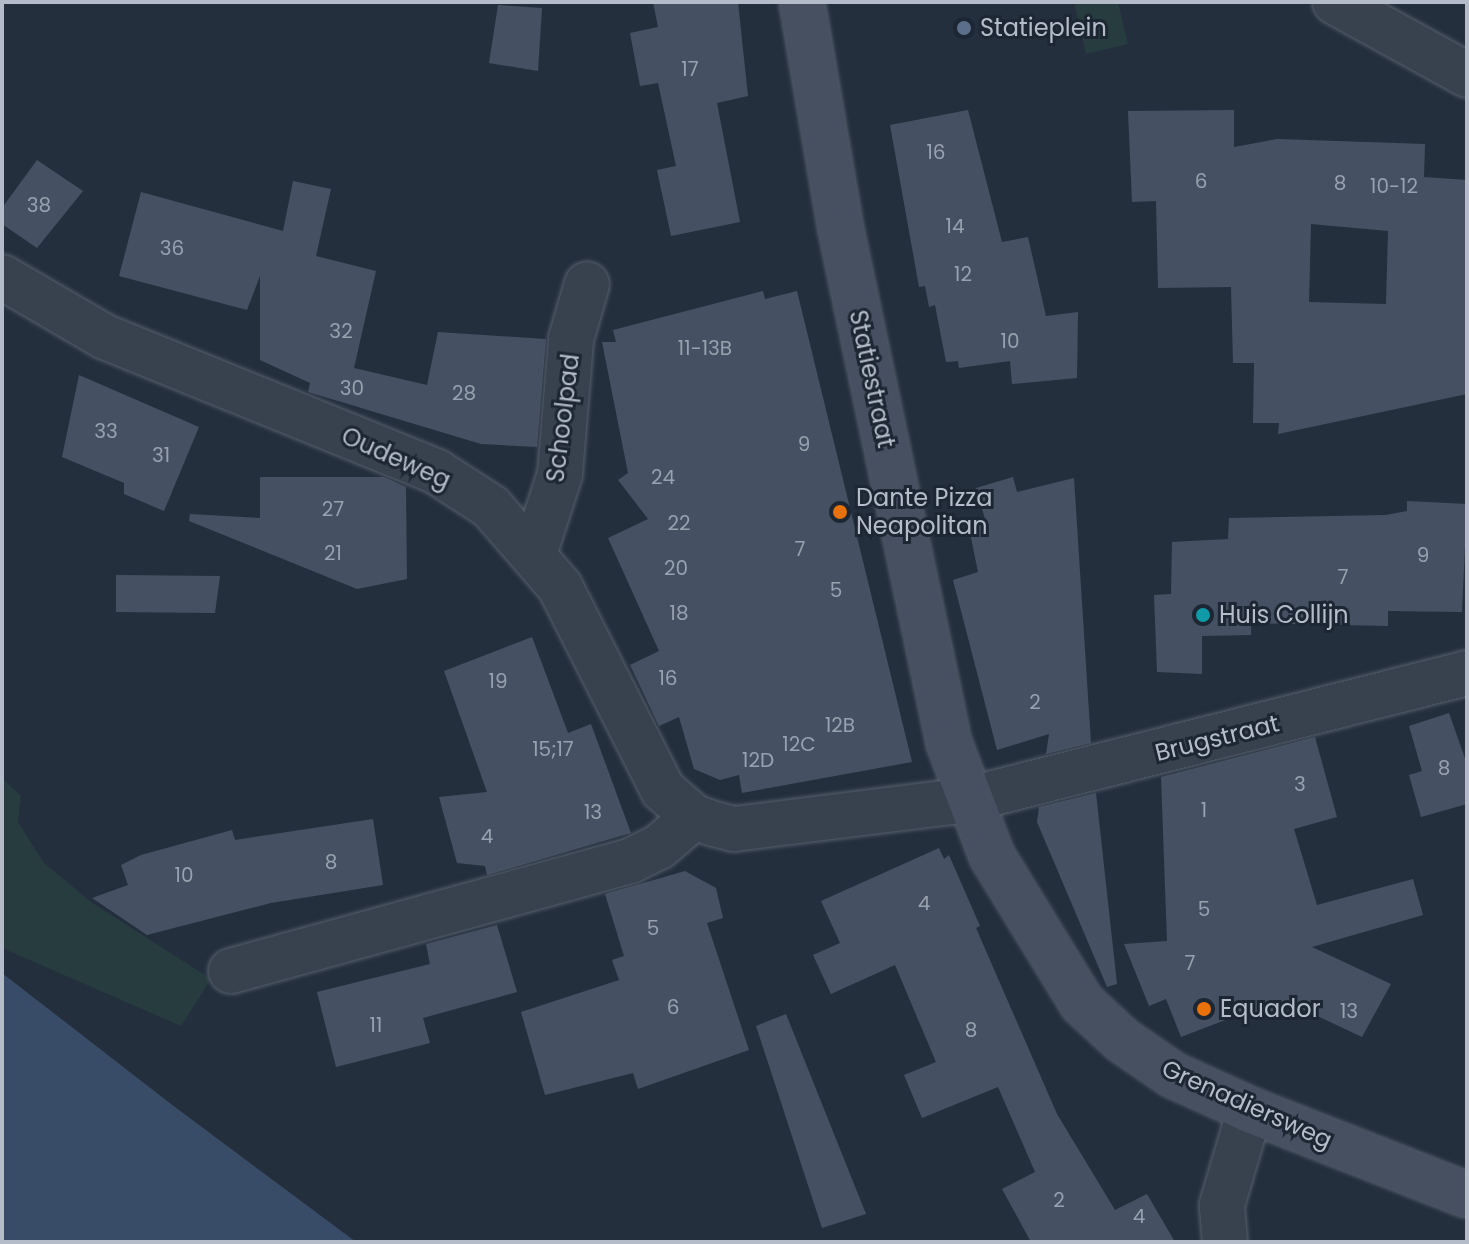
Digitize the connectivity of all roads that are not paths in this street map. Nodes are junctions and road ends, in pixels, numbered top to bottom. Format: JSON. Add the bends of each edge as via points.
{"nodes":[{"id":1,"x":802,"y":2,"type":"edge"},
{"id":2,"x":1335,"y":2,"type":"edge"},
{"id":3,"x":1467,"y":75,"type":"edge"},
{"id":4,"x":2,"y":277,"type":"edge"},
{"id":5,"x":587,"y":284,"type":"dead end"},
{"id":6,"x":535,"y":551,"type":"junction"},
{"id":7,"x":1467,"y":673,"type":"edge"},
{"id":8,"x":966,"y":800,"type":"junction"},
{"id":9,"x":694,"y":817,"type":"junction"},
{"id":10,"x":231,"y":971,"type":"dead end"},
{"id":11,"x":1250,"y":1110,"type":"junction"},
{"id":12,"x":1467,"y":1195,"type":"edge"},
{"id":13,"x":1225,"y":1242,"type":"edge"}],
"edges":[{"from":1,"to":8,"type":"main road","name":"Statiestraat","via":[[841,230],[949,743]]},
{"from":2,"to":3,"type":"street"},
{"from":4,"to":6,"type":"street","name":"Oudeweg","via":[[105,337],[437,472],[491,507]]},
{"from":5,"to":6,"type":"street","name":"Schoolpad","via":[[571,339],[560,474]]},
{"from":6,"to":9,"type":"street","name":"Oudeweg","via":[[560,587],[663,790]]},
{"from":7,"to":8,"type":"street","name":"Brugstraat"},
{"from":8,"to":9,"type":"street","name":"Oudeweg","via":[[734,829]]},
{"from":8,"to":11,"type":"main road","name":"Grenadiersweg","via":[[992,856],[1082,1003],[1173,1075]]},
{"from":9,"to":10,"type":"street","via":[[659,847],[630,861]]},
{"from":11,"to":12,"type":"main road","name":"Grenadiersweg"},
{"from":11,"to":13,"type":"street","via":[[1222,1205]]}]}
